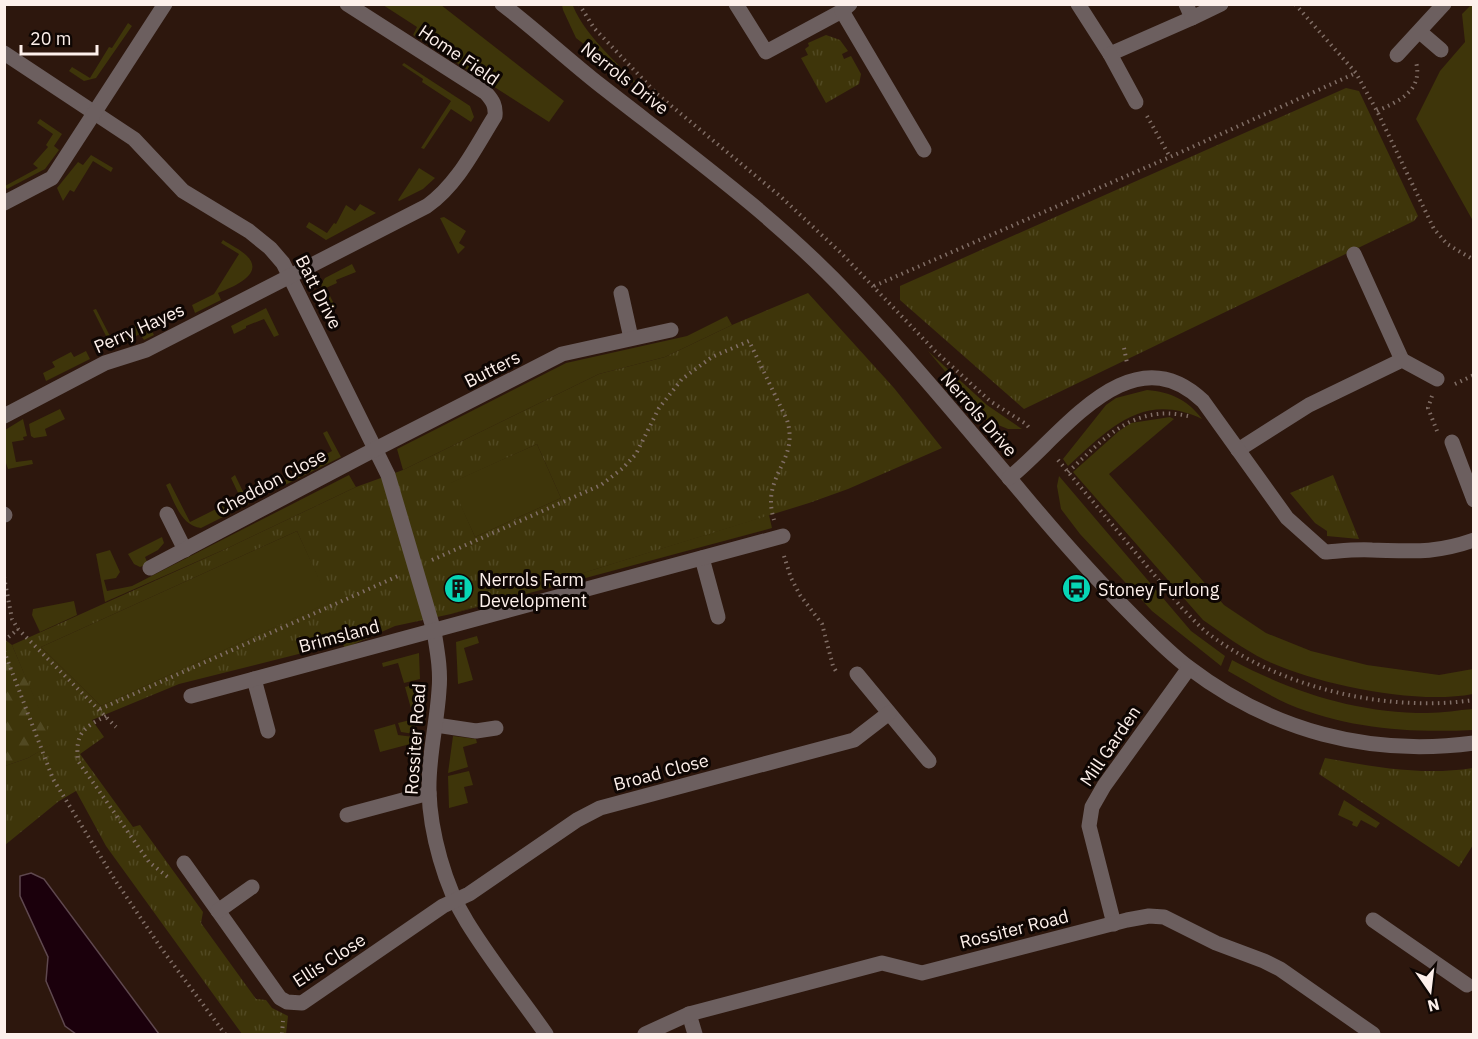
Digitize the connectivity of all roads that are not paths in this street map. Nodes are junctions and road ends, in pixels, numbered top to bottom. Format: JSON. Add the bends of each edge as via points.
{"nodes":[{"id":1,"x":165,"y":4,"type":"edge"},
{"id":2,"x":347,"y":4,"type":"edge"},
{"id":3,"x":736,"y":4,"type":"edge"},
{"id":4,"x":1078,"y":4,"type":"edge"},
{"id":5,"x":1221,"y":4,"type":"edge"},
{"id":6,"x":1444,"y":4,"type":"edge"},
{"id":7,"x":511,"y":7,"type":"edge"},
{"id":8,"x":846,"y":8,"type":"edge"},
{"id":9,"x":1189,"y":11,"type":"edge"},
{"id":10,"x":1415,"y":36,"type":"junction"},
{"id":11,"x":1441,"y":50,"type":"dead end"},
{"id":12,"x":4,"y":54,"type":"edge"},
{"id":13,"x":1110,"y":54,"type":"junction"},
{"id":14,"x":1397,"y":55,"type":"dead end"},
{"id":15,"x":1136,"y":102,"type":"road end"},
{"id":16,"x":95,"y":114,"type":"junction"},
{"id":17,"x":924,"y":150,"type":"dead end"},
{"id":18,"x":4,"y":203,"type":"edge"},
{"id":19,"x":1354,"y":254,"type":"dead end"},
{"id":20,"x":290,"y":276,"type":"junction"},
{"id":21,"x":621,"y":293,"type":"dead end"},
{"id":22,"x":670,"y":330,"type":"dead end"},
{"id":23,"x":631,"y":338,"type":"junction"},
{"id":24,"x":1402,"y":360,"type":"junction"},
{"id":25,"x":1437,"y":379,"type":"road end"},
{"id":26,"x":4,"y":416,"type":"edge"},
{"id":27,"x":1452,"y":442,"type":"road end"},
{"id":28,"x":376,"y":449,"type":"junction"},
{"id":29,"x":1238,"y":450,"type":"junction"},
{"id":30,"x":1009,"y":478,"type":"junction"},
{"id":31,"x":1473,"y":500,"type":"edge"},
{"id":32,"x":167,"y":514,"type":"dead end"},
{"id":33,"x":783,"y":536,"type":"dead end"},
{"id":34,"x":1473,"y":540,"type":"edge"},
{"id":35,"x":185,"y":550,"type":"junction"},
{"id":36,"x":702,"y":558,"type":"junction"},
{"id":37,"x":150,"y":568,"type":"dead end"},
{"id":38,"x":718,"y":617,"type":"dead end"},
{"id":39,"x":434,"y":631,"type":"junction"},
{"id":40,"x":1189,"y":668,"type":"junction"},
{"id":41,"x":857,"y":674,"type":"dead end"},
{"id":42,"x":254,"y":679,"type":"junction"},
{"id":43,"x":191,"y":696,"type":"dead end"},
{"id":44,"x":889,"y":713,"type":"junction"},
{"id":45,"x":435,"y":725,"type":"junction"},
{"id":46,"x":495,"y":728,"type":"dead end"},
{"id":47,"x":268,"y":731,"type":"dead end"},
{"id":48,"x":1471,"y":743,"type":"edge"},
{"id":49,"x":929,"y":761,"type":"dead end"},
{"id":50,"x":429,"y":793,"type":"junction"},
{"id":51,"x":347,"y":815,"type":"dead end"},
{"id":52,"x":184,"y":864,"type":"dead end"},
{"id":53,"x":252,"y":887,"type":"dead end"},
{"id":54,"x":456,"y":900,"type":"junction"},
{"id":55,"x":218,"y":911,"type":"junction"},
{"id":56,"x":1373,"y":920,"type":"dead end"},
{"id":57,"x":1114,"y":924,"type":"junction"},
{"id":58,"x":1467,"y":985,"type":"dead end"},
{"id":59,"x":689,"y":1014,"type":"junction"},
{"id":60,"x":546,"y":1035,"type":"edge"},
{"id":61,"x":645,"y":1035,"type":"edge"},
{"id":62,"x":695,"y":1035,"type":"edge"},
{"id":63,"x":1373,"y":1035,"type":"edge"}],
"edges":[{"from":1,"to":16,"type":"street"},
{"from":2,"to":20,"type":"street","name":"Home Field","via":[[486,93],[496,108],[495,116],[441,196]]},
{"from":3,"to":8,"type":"street","via":[[766,52]]},
{"from":4,"to":13,"type":"street"},
{"from":5,"to":9,"type":"street"},
{"from":6,"to":10,"type":"street"},
{"from":7,"to":30,"type":"street","name":"Nerrols Drive","via":[[598,84],[759,209],[851,296]]},
{"from":8,"to":17,"type":"street"},
{"from":9,"to":13,"type":"street"},
{"from":10,"to":11,"type":"street"},
{"from":10,"to":14,"type":"street"},
{"from":12,"to":16,"type":"street","name":"Batt Drive"},
{"from":13,"to":15,"type":"street"},
{"from":16,"to":18,"type":"street","via":[[52,178]]},
{"from":16,"to":20,"type":"street","name":"Batt Drive","via":[[134,139],[183,191],[270,248]]},
{"from":19,"to":24,"type":"street"},
{"from":20,"to":26,"type":"street","name":"Perry Hayes","via":[[147,350],[105,363]]},
{"from":20,"to":28,"type":"street","name":"Batt Drive"},
{"from":21,"to":23,"type":"street"},
{"from":22,"to":23,"type":"street","name":"Butters"},
{"from":23,"to":28,"type":"street","name":"Butters","via":[[562,354]]},
{"from":24,"to":25,"type":"street"},
{"from":24,"to":29,"type":"street","via":[[1309,405]]},
{"from":27,"to":31,"type":"street"},
{"from":28,"to":35,"type":"street","name":"Cheddon Close"},
{"from":28,"to":39,"type":"street","name":"Batt Drive","via":[[388,475]]},
{"from":29,"to":30,"type":"street","via":[[1194,393],[1151,378],[1132,380],[1089,403]]},
{"from":29,"to":34,"type":"street","via":[[1287,518],[1325,552],[1412,552],[1450,548]]},
{"from":30,"to":40,"type":"street","name":"Nerrols Drive","via":[[1096,579]]},
{"from":32,"to":35,"type":"street"},
{"from":33,"to":36,"type":"street","name":"Brimsland"},
{"from":35,"to":37,"type":"street","name":"Cheddon Close"},
{"from":36,"to":38,"type":"street"},
{"from":36,"to":39,"type":"street","name":"Brimsland"},
{"from":39,"to":42,"type":"street","name":"Brimsland"},
{"from":39,"to":45,"type":"street","name":"Rossiter Road","via":[[440,688]]},
{"from":40,"to":48,"type":"street","name":"Nerrols Drive","via":[[1268,715],[1335,738],[1384,747]]},
{"from":40,"to":57,"type":"street","name":"Mill Garden","via":[[1092,807],[1089,826]]},
{"from":41,"to":44,"type":"street"},
{"from":42,"to":43,"type":"street","name":"Brimsland"},
{"from":42,"to":47,"type":"street"},
{"from":44,"to":49,"type":"street"},
{"from":44,"to":54,"type":"street","name":"Broad Close","via":[[854,740],[600,808]]},
{"from":45,"to":46,"type":"street","via":[[476,731]]},
{"from":45,"to":50,"type":"street","name":"Rossiter Road"},
{"from":50,"to":51,"type":"street"},
{"from":50,"to":54,"type":"street","name":"Rossiter Road","via":[[439,853]]},
{"from":52,"to":55,"type":"street","name":"Ellis Close"},
{"from":53,"to":55,"type":"street"},
{"from":54,"to":55,"type":"street","name":"Ellis Close","via":[[295,1004],[280,998]]},
{"from":54,"to":60,"type":"street","name":"Rossiter Road","via":[[466,921]]},
{"from":56,"to":58,"type":"street"},
{"from":57,"to":59,"type":"street","name":"Rossiter Road","via":[[922,973],[882,963]]},
{"from":57,"to":63,"type":"street","name":"Rossiter Road","via":[[1149,916],[1164,917],[1280,969]]},
{"from":59,"to":61,"type":"street","name":"Rossiter Road"},
{"from":59,"to":62,"type":"street"}]}
